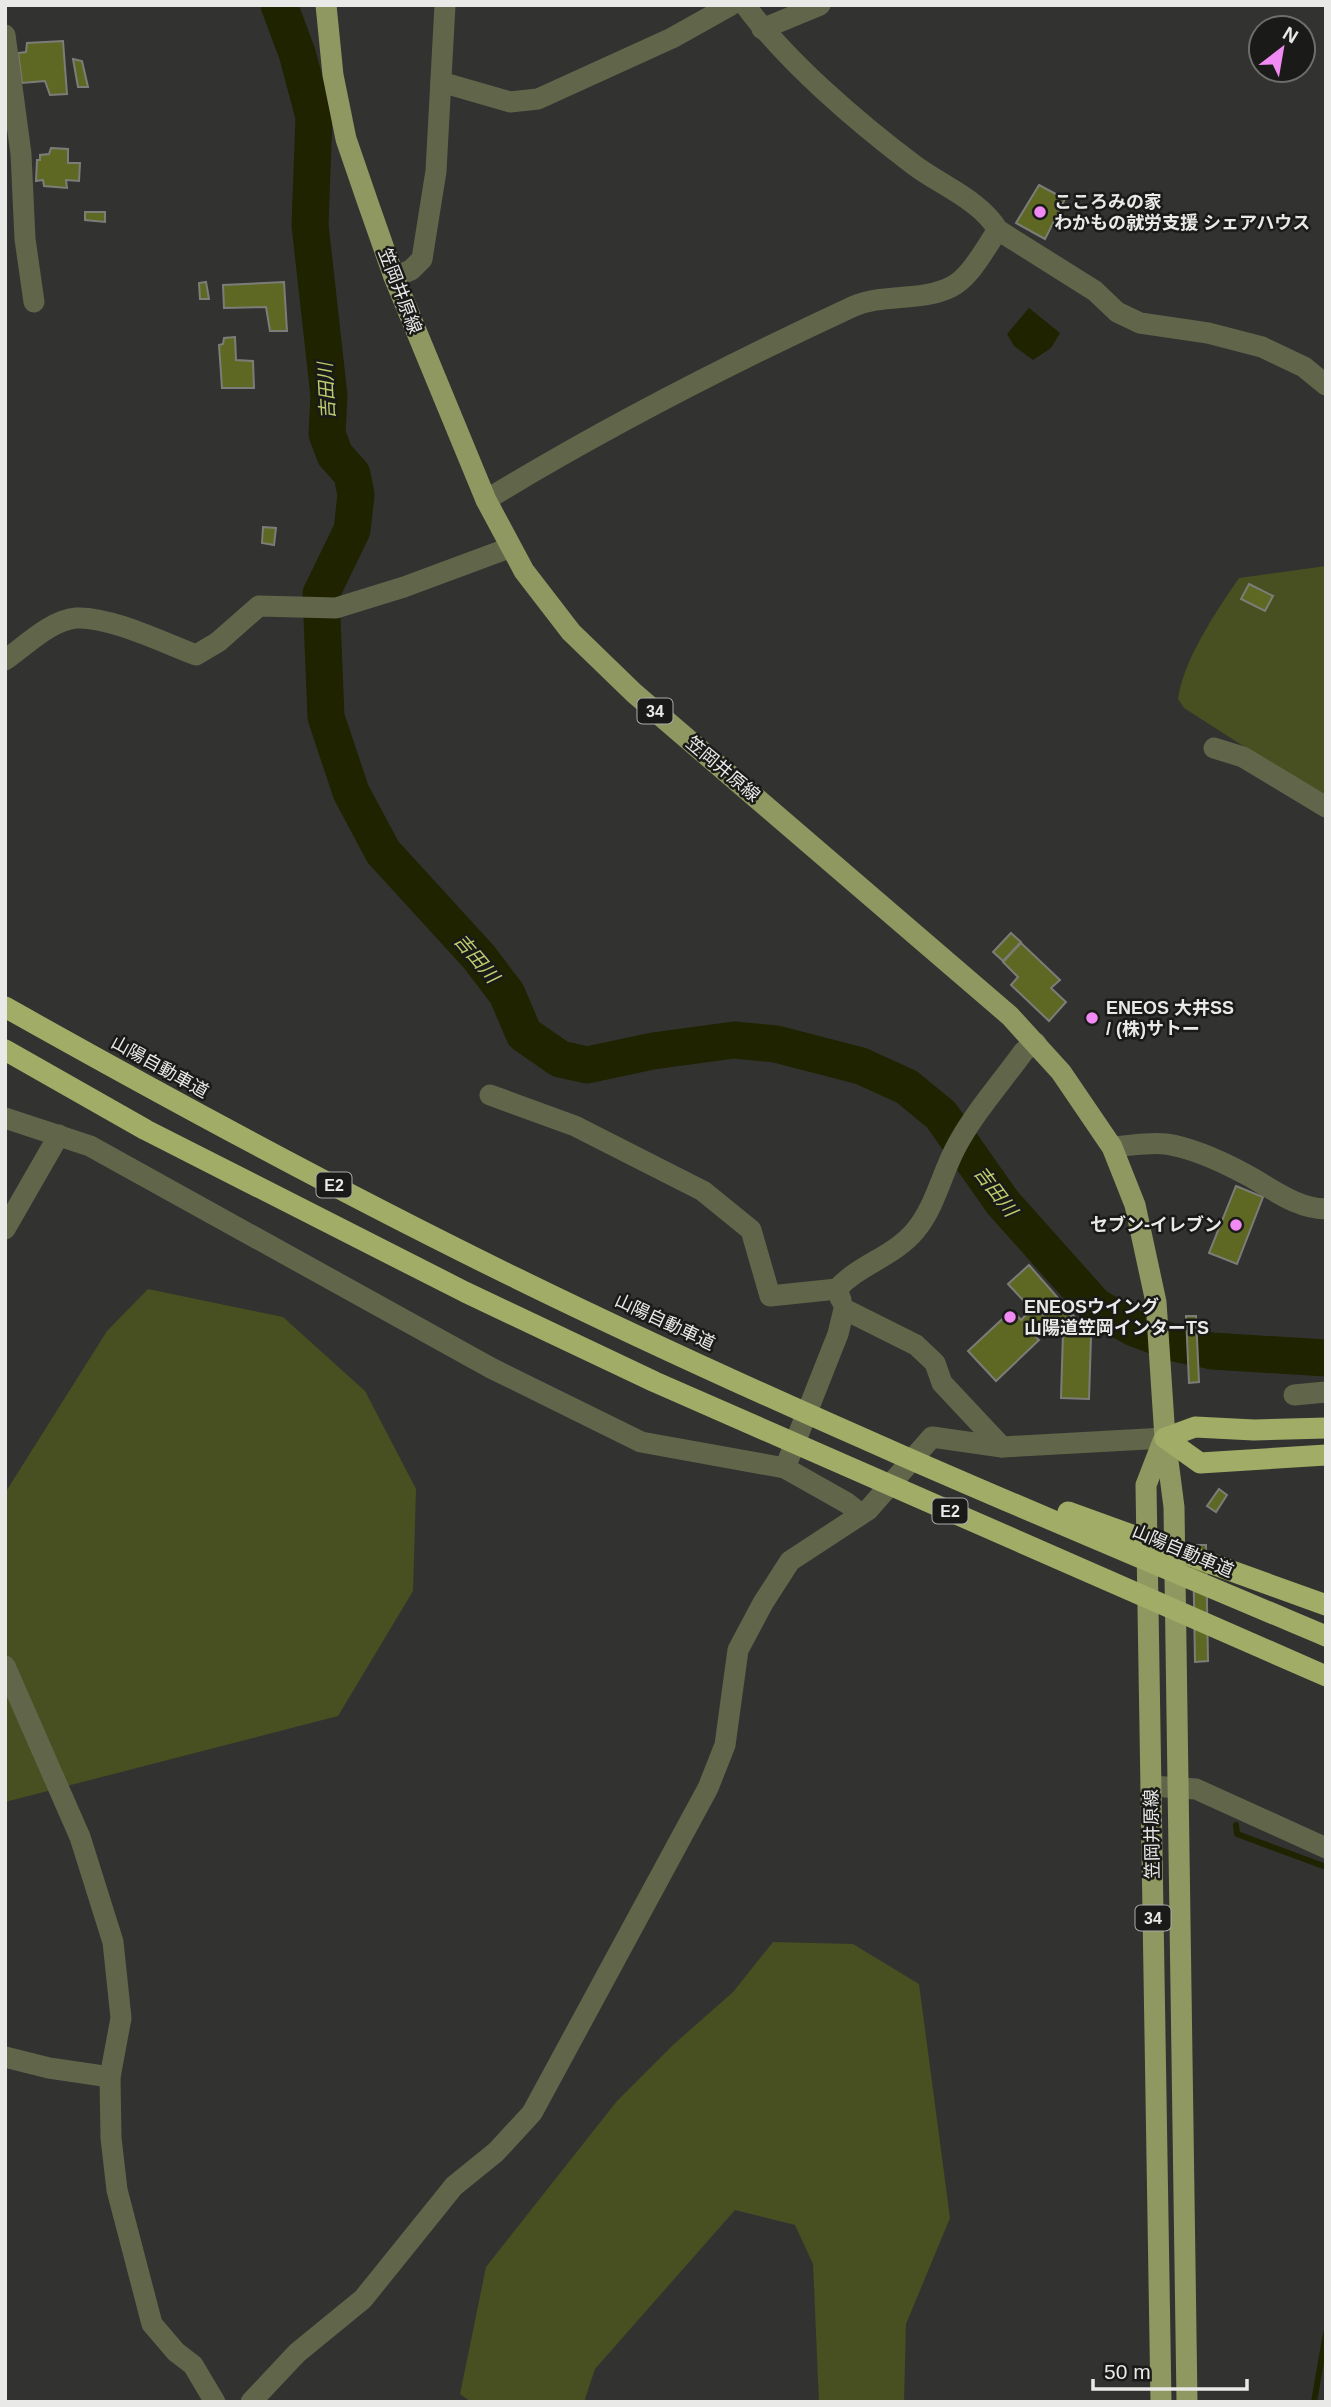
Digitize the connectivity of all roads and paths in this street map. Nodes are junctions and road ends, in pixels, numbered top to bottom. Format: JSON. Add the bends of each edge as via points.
{"nodes":[{"id":1,"x":326,"y":5,"type":"edge"},
{"id":2,"x":446,"y":5,"type":"edge"},
{"id":3,"x":731,"y":5,"type":"edge"},
{"id":4,"x":745,"y":5,"type":"edge"},
{"id":5,"x":820,"y":5,"type":"edge"},
{"id":6,"x":762,"y":29,"type":"junction"},
{"id":7,"x":5,"y":35,"type":"edge"},
{"id":8,"x":441,"y":82,"type":"junction"},
{"id":9,"x":998,"y":230,"type":"junction"},
{"id":10,"x":394,"y":277,"type":"junction"},
{"id":11,"x":34,"y":302,"type":"dead end"},
{"id":12,"x":1326,"y":385,"type":"edge"},
{"id":13,"x":486,"y":500,"type":"junction"},
{"id":14,"x":509,"y":548,"type":"junction"},
{"id":15,"x":5,"y":660,"type":"edge"},
{"id":16,"x":1214,"y":748,"type":"dead end"},
{"id":17,"x":1326,"y":807,"type":"edge"},
{"id":18,"x":5,"y":1007,"type":"edge"},
{"id":19,"x":1035,"y":1042,"type":"junction"},
{"id":20,"x":5,"y":1050,"type":"edge"},
{"id":21,"x":490,"y":1095,"type":"dead end"},
{"id":22,"x":5,"y":1118,"type":"edge"},
{"id":23,"x":59,"y":1135,"type":"junction"},
{"id":24,"x":1112,"y":1147,"type":"junction"},
{"id":25,"x":1326,"y":1209,"type":"edge"},
{"id":26,"x":5,"y":1229,"type":"edge"},
{"id":27,"x":841,"y":1299,"type":"junction"},
{"id":28,"x":1326,"y":1392,"type":"edge"},
{"id":29,"x":1294,"y":1395,"type":"dead end"},
{"id":30,"x":1326,"y":1428,"type":"edge"},
{"id":31,"x":1165,"y":1438,"type":"junction"},
{"id":32,"x":878,"y":1443,"type":"junction"},
{"id":33,"x":1002,"y":1447,"type":"junction"},
{"id":34,"x":1326,"y":1455,"type":"edge"},
{"id":35,"x":785,"y":1468,"type":"junction"},
{"id":36,"x":861,"y":1514,"type":"junction"},
{"id":37,"x":1326,"y":1605,"type":"edge"},
{"id":38,"x":1326,"y":1636,"type":"edge"},
{"id":39,"x":5,"y":1666,"type":"edge"},
{"id":40,"x":1326,"y":1676,"type":"edge"},
{"id":41,"x":1151,"y":1786,"type":"junction"},
{"id":42,"x":1175,"y":1786,"type":"junction"},
{"id":43,"x":1326,"y":1848,"type":"edge"},
{"id":44,"x":5,"y":2057,"type":"edge"},
{"id":45,"x":110,"y":2077,"type":"junction"},
{"id":46,"x":215,"y":2402,"type":"edge"},
{"id":47,"x":251,"y":2402,"type":"edge"},
{"id":48,"x":1161,"y":2402,"type":"edge"},
{"id":49,"x":1187,"y":2402,"type":"edge"}],
"edges":[{"from":1,"to":10,"type":"main road","name":"笠岡井原線","number":"34","via":[[346,139]]},
{"from":2,"to":8,"type":"street"},
{"from":3,"to":8,"type":"street","via":[[660,44],[538,99],[510,102]]},
{"from":4,"to":6,"type":"street"},
{"from":5,"to":6,"type":"street"},
{"from":6,"to":9,"type":"street","via":[[854,116],[915,166],[989,215]]},
{"from":7,"to":11,"type":"street"},
{"from":8,"to":10,"type":"street","via":[[436,171],[422,259]]},
{"from":9,"to":12,"type":"street","via":[[1140,323],[1262,347],[1304,367]]},
{"from":9,"to":13,"type":"street","via":[[953,286],[856,305],[559,454]]},
{"from":10,"to":13,"type":"main road","name":"笠岡井原線","number":"34"},
{"from":13,"to":14,"type":"main road","name":"笠岡井原線","number":"34"},
{"from":14,"to":15,"type":"street","via":[[336,608],[259,606],[196,655],[104,622],[75,618],[58,624]]},
{"from":14,"to":19,"type":"main road","name":"笠岡井原線","number":"34","via":[[571,632],[634,693],[970,978]]},
{"from":16,"to":17,"type":"street","via":[[1243,757]]},
{"from":18,"to":32,"type":"highway","name":"山陽自動車道","number":"E2","via":[[190,1111],[517,1279]]},
{"from":19,"to":24,"type":"main road","name":"笠岡井原線","number":"34","via":[[1082,1100]]},
{"from":19,"to":27,"type":"street","via":[[968,1129],[916,1229],[902,1245],[861,1268]]},
{"from":20,"to":40,"type":"highway","number":"E2","via":[[171,1143],[655,1382]]},
{"from":21,"to":27,"type":"street","via":[[575,1125],[703,1191],[751,1230],[770,1296]]},
{"from":22,"to":23,"type":"street"},
{"from":23,"to":26,"type":"street"},
{"from":23,"to":35,"type":"street","via":[[90,1146],[491,1368],[640,1442]]},
{"from":24,"to":25,"type":"street","via":[[1165,1144],[1200,1154],[1248,1175],[1283,1198]]},
{"from":24,"to":31,"type":"main road","name":"笠岡井原線","number":"34","via":[[1135,1205],[1156,1302]]},
{"from":27,"to":33,"type":"street","via":[[916,1345],[935,1363],[942,1383]]},
{"from":27,"to":35,"type":"street","via":[[838,1334]]},
{"from":28,"to":29,"type":"street"},
{"from":30,"to":31,"type":"highway","via":[[1195,1427]]},
{"from":31,"to":33,"type":"street"},
{"from":31,"to":34,"type":"highway","via":[[1200,1463]]},
{"from":31,"to":41,"type":"main road","name":"笠岡井原線","number":"34","via":[[1146,1485]]},
{"from":31,"to":42,"type":"main road","name":"笠岡井原線","number":"34","via":[[1174,1507]]},
{"from":32,"to":37,"type":"highway"},
{"from":32,"to":38,"type":"highway","name":"山陽自動車道","number":"E2"},
{"from":33,"to":36,"type":"street","via":[[932,1437]]},
{"from":35,"to":36,"type":"street"},
{"from":36,"to":47,"type":"street","via":[[790,1561],[763,1603],[738,1650],[725,1745],[708,1788],[532,2113],[496,2152],[454,2186],[363,2299],[297,2353]]},
{"from":39,"to":45,"type":"street","via":[[80,1837],[113,1942],[121,2018]]},
{"from":41,"to":42,"type":"street"},
{"from":41,"to":48,"type":"main road","name":"笠岡井原線","number":"34"},
{"from":42,"to":43,"type":"street","via":[[1196,1790]]},
{"from":42,"to":49,"type":"main road","name":"笠岡井原線","number":"34"},
{"from":44,"to":45,"type":"street"},
{"from":45,"to":46,"type":"street","via":[[117,2190],[152,2324],[193,2365]]}]}
